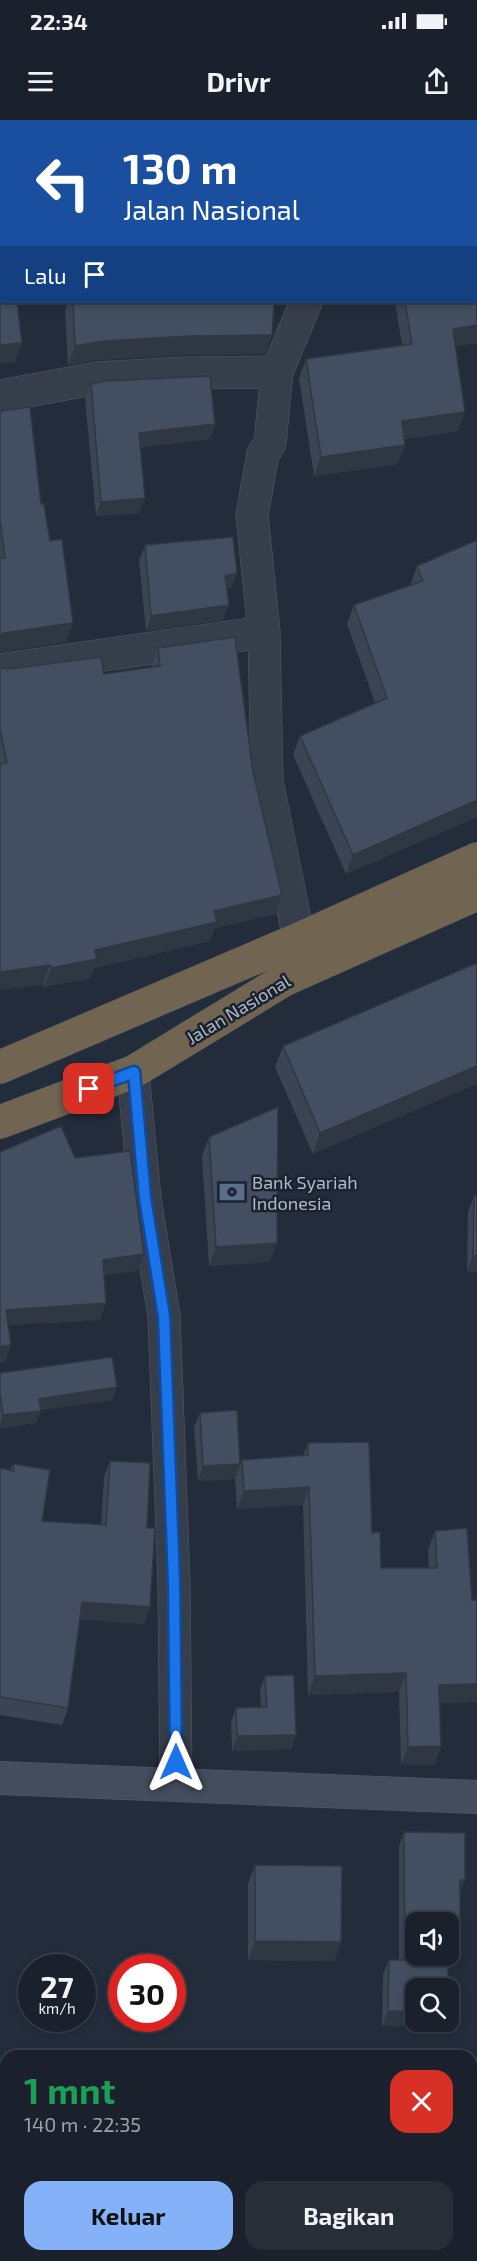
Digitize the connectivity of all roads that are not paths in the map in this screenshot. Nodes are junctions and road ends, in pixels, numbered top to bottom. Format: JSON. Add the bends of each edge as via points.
{"nodes":[{"id":1,"x":306,"y":303,"type":"edge"},
{"id":2,"x":277,"y":372,"type":"junction"},
{"id":3,"x":0,"y":396,"type":"edge"},
{"id":4,"x":264,"y":632,"type":"junction"},
{"id":5,"x":0,"y":670,"type":"edge"},
{"id":6,"x":477,"y":858,"type":"edge"},
{"id":7,"x":477,"y":894,"type":"edge"},
{"id":8,"x":299,"y":939,"type":"junction"},
{"id":9,"x":0,"y":1067,"type":"edge"},
{"id":10,"x":134,"y":1072,"type":"junction"},
{"id":11,"x":0,"y":1122,"type":"edge"},
{"id":12,"x":0,"y":1778,"type":"edge"},
{"id":13,"x":176,"y":1785,"type":"junction"},
{"id":14,"x":477,"y":1797,"type":"edge"}],
"edges":[{"from":1,"to":2,"type":"street"},
{"from":2,"to":3,"type":"street","via":[[98,378]]},
{"from":2,"to":4,"type":"street","via":[[270,442],[263,454],[252,515]]},
{"from":4,"to":5,"type":"street"},
{"from":4,"to":8,"type":"street","via":[[267,781]]},
{"from":6,"to":8,"type":"highway","name":"Jalan Nasional"},
{"from":7,"to":10,"type":"highway","name":"Jalan Nasional","via":[[284,980]]},
{"from":8,"to":9,"type":"highway","name":"Jalan Nasional"},
{"from":10,"to":11,"type":"highway","name":"Jalan Nasional"},
{"from":10,"to":13,"type":"street","via":[[145,1198],[164,1316],[174,1582]]},
{"from":12,"to":13,"type":"street"},
{"from":13,"to":14,"type":"street"}]}
